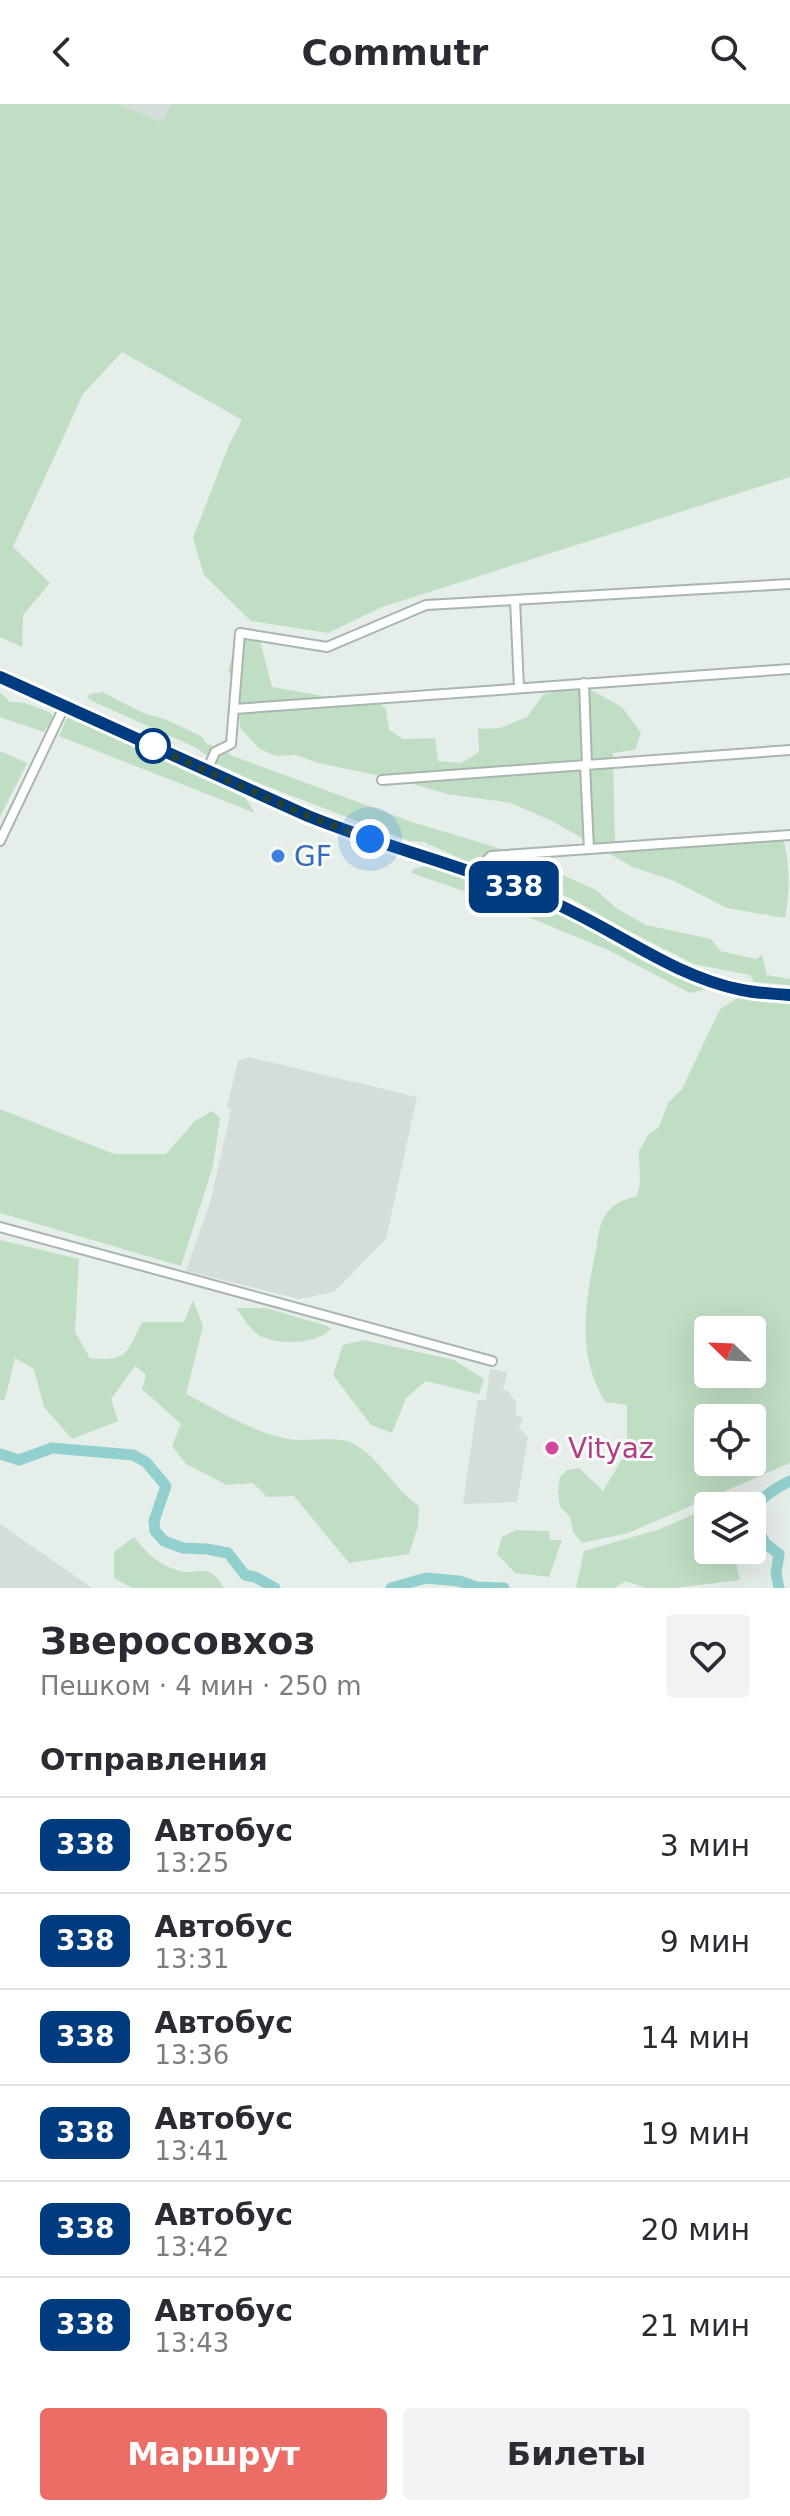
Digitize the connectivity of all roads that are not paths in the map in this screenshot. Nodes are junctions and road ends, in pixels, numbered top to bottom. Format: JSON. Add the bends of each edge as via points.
{"nodes":[{"id":1,"x":790,"y":584,"type":"edge"},
{"id":2,"x":515,"y":600,"type":"junction"},
{"id":3,"x":790,"y":669,"type":"edge"},
{"id":4,"x":0,"y":677,"type":"edge"},
{"id":5,"x":584,"y":683,"type":"junction"},
{"id":6,"x":519,"y":688,"type":"junction"},
{"id":7,"x":65,"y":705,"type":"junction"},
{"id":8,"x":234,"y":709,"type":"junction"},
{"id":9,"x":790,"y":750,"type":"edge"},
{"id":10,"x":586,"y":765,"type":"junction"},
{"id":11,"x":207,"y":771,"type":"junction"},
{"id":12,"x":382,"y":780,"type":"dead end"},
{"id":13,"x":790,"y":835,"type":"edge"},
{"id":14,"x":0,"y":841,"type":"edge"},
{"id":15,"x":589,"y":849,"type":"junction"},
{"id":16,"x":474,"y":873,"type":"junction"},
{"id":17,"x":790,"y":994,"type":"edge"},
{"id":18,"x":0,"y":1227,"type":"edge"},
{"id":19,"x":492,"y":1361,"type":"dead end"}],
"edges":[{"from":1,"to":2,"type":"street"},
{"from":2,"to":6,"type":"street"},
{"from":2,"to":8,"type":"street","via":[[426,605],[327,647],[240,633]]},
{"from":3,"to":5,"type":"street"},
{"from":4,"to":7,"type":"main road"},
{"from":5,"to":6,"type":"street"},
{"from":5,"to":10,"type":"street"},
{"from":6,"to":8,"type":"street"},
{"from":7,"to":11,"type":"main road"},
{"from":7,"to":14,"type":"street"},
{"from":8,"to":11,"type":"street","via":[[231,744],[215,752]]},
{"from":9,"to":10,"type":"street"},
{"from":10,"to":12,"type":"street"},
{"from":10,"to":15,"type":"street"},
{"from":11,"to":16,"type":"main road","via":[[342,830]]},
{"from":13,"to":15,"type":"street"},
{"from":15,"to":16,"type":"street","via":[[491,856]]},
{"from":16,"to":17,"type":"main road","via":[[569,909],[691,973],[742,990]]},
{"from":18,"to":19,"type":"street"}]}
